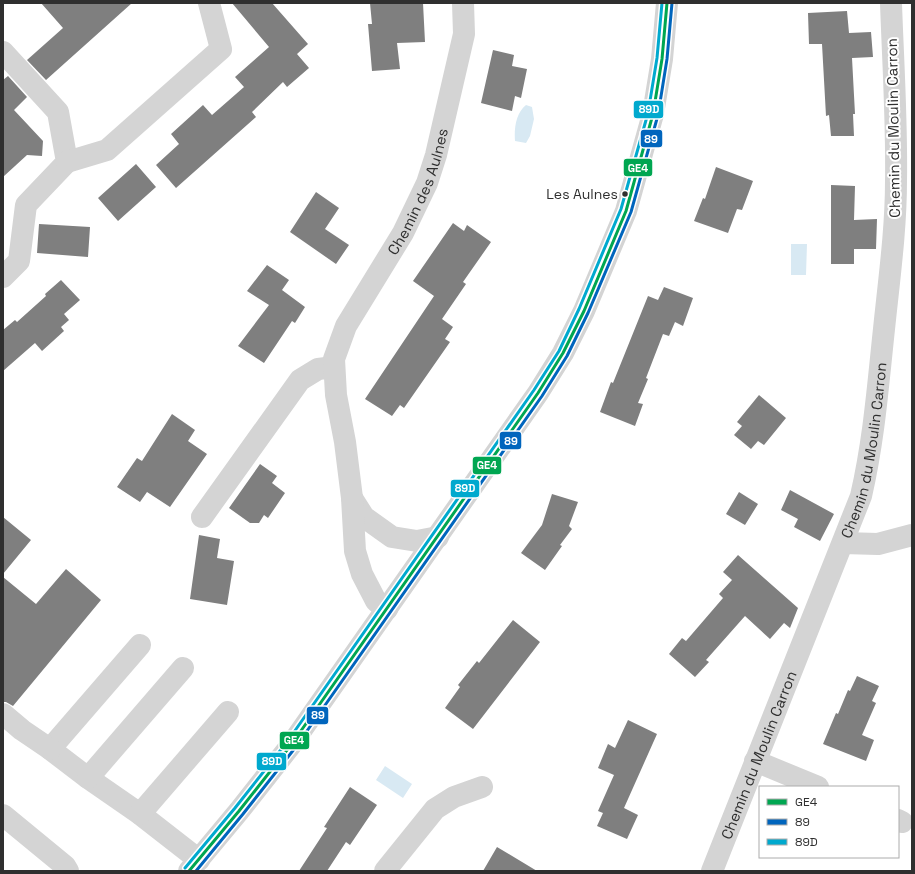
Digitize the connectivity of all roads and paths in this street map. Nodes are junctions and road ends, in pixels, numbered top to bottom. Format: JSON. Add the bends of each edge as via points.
{"nodes":[{"id":1,"x":209,"y":3,"type":"edge"},
{"id":2,"x":463,"y":3,"type":"edge"},
{"id":3,"x":667,"y":3,"type":"edge"},
{"id":4,"x":891,"y":3,"type":"edge"},
{"id":5,"x":3,"y":52,"type":"edge"},
{"id":6,"x":67,"y":162,"type":"junction"},
{"id":7,"x":3,"y":277,"type":"edge"},
{"id":8,"x":334,"y":367,"type":"junction"},
{"id":9,"x":352,"y":498,"type":"junction"},
{"id":10,"x":202,"y":517,"type":"dead end"},
{"id":11,"x":912,"y":536,"type":"edge"},
{"id":12,"x":438,"y":537,"type":"junction"},
{"id":13,"x":843,"y":542,"type":"junction"},
{"id":14,"x":387,"y":609,"type":"junction"},
{"id":15,"x":140,"y":646,"type":"dead end"},
{"id":16,"x":183,"y":668,"type":"dead end"},
{"id":17,"x":228,"y":712,"type":"dead end"},
{"id":18,"x":3,"y":714,"type":"edge"},
{"id":19,"x":50,"y":750,"type":"junction"},
{"id":20,"x":755,"y":761,"type":"junction"},
{"id":21,"x":88,"y":778,"type":"junction"},
{"id":22,"x":816,"y":786,"type":"edge"},
{"id":23,"x":482,"y":787,"type":"dead end"},
{"id":24,"x":140,"y":814,"type":"junction"},
{"id":25,"x":3,"y":815,"type":"edge"},
{"id":26,"x":194,"y":866,"type":"edge"},
{"id":27,"x":68,"y":871,"type":"edge"},
{"id":28,"x":385,"y":871,"type":"edge"},
{"id":29,"x":712,"y":871,"type":"edge"}],
"edges":[{"from":1,"to":6,"type":"street","via":[[220,49],[107,150]]},
{"from":2,"to":8,"type":"street","name":"Chemin des Aulnes","via":[[464,34],[427,184],[403,232],[346,326],[334,359]]},
{"from":3,"to":12,"type":"street","via":[[662,59],[651,122],[626,211],[584,311],[563,353],[538,392]]},
{"from":4,"to":13,"type":"street","name":"Chemin du Moulin Carron","via":[[896,145],[894,228],[873,435],[861,496]]},
{"from":5,"to":6,"type":"street","via":[[58,112]]},
{"from":6,"to":7,"type":"street","via":[[26,205],[19,261]]},
{"from":8,"to":9,"type":"street","name":"Chemin des Aulnes"},
{"from":8,"to":10,"type":"street","via":[[318,369],[300,380]]},
{"from":9,"to":12,"type":"street","name":"Chemin des Aulnes","via":[[364,517],[392,537],[417,542]]},
{"from":9,"to":14,"type":"street","name":"Chemin des Aulnes","via":[[355,551],[360,568],[376,601]]},
{"from":11,"to":13,"type":"street","via":[[878,544]]},
{"from":12,"to":14,"type":"street"},
{"from":13,"to":20,"type":"street","name":"Chemin du Moulin Carron"},
{"from":14,"to":26,"type":"street","via":[[291,745]]},
{"from":15,"to":19,"type":"street"},
{"from":16,"to":21,"type":"street"},
{"from":17,"to":24,"type":"street"},
{"from":18,"to":19,"type":"street"},
{"from":19,"to":21,"type":"street"},
{"from":20,"to":22,"type":"street"},
{"from":20,"to":29,"type":"street","name":"Chemin du Moulin Carron"},
{"from":21,"to":24,"type":"street"},
{"from":23,"to":28,"type":"street","via":[[454,797],[435,809]]},
{"from":24,"to":26,"type":"street"},
{"from":25,"to":27,"type":"street"}]}
